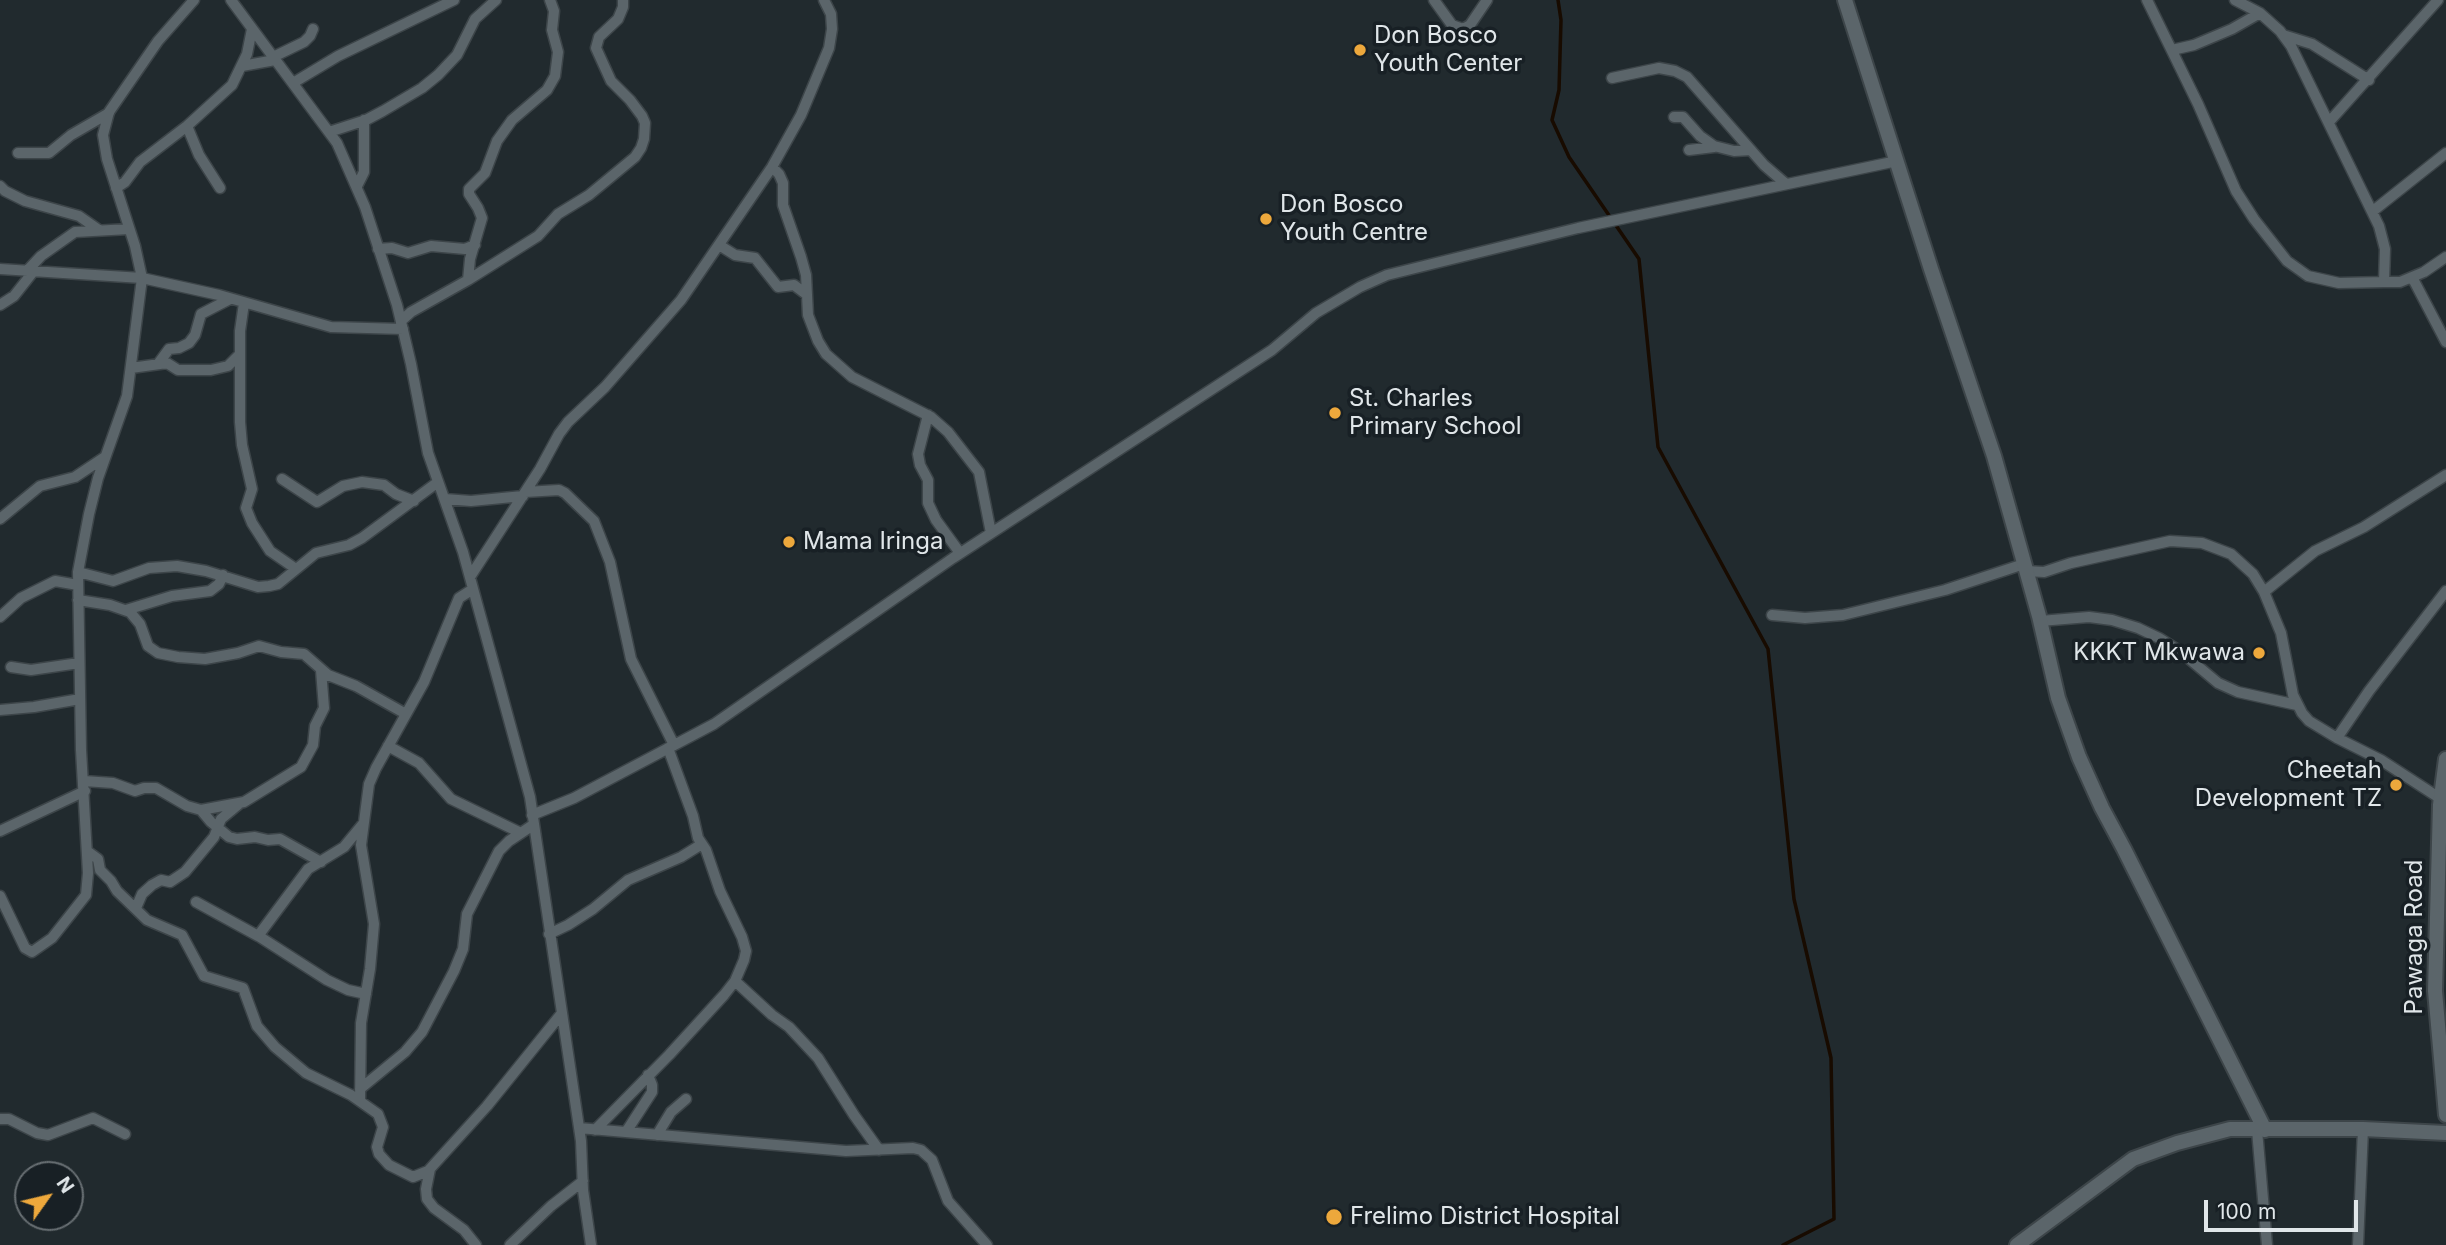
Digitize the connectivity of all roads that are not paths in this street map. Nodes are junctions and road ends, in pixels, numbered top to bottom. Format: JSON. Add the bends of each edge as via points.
{"nodes":[{"id":1,"x":194,"y":0,"type":"edge"},
{"id":2,"x":231,"y":0,"type":"edge"},
{"id":3,"x":454,"y":0,"type":"edge"},
{"id":4,"x":496,"y":0,"type":"edge"},
{"id":5,"x":550,"y":0,"type":"edge"},
{"id":6,"x":623,"y":0,"type":"edge"},
{"id":7,"x":1434,"y":0,"type":"edge"},
{"id":8,"x":1487,"y":0,"type":"edge"},
{"id":9,"x":1845,"y":0,"type":"edge"},
{"id":10,"x":2147,"y":0,"type":"edge"},
{"id":11,"x":2236,"y":0,"type":"edge"},
{"id":12,"x":2438,"y":0,"type":"edge"},
{"id":13,"x":828,"y":3,"type":"edge"},
{"id":14,"x":2260,"y":13,"type":"junction"},
{"id":15,"x":252,"y":29,"type":"junction"},
{"id":16,"x":313,"y":29,"type":"dead end"},
{"id":17,"x":2283,"y":35,"type":"junction"},
{"id":18,"x":2172,"y":50,"type":"junction"},
{"id":19,"x":274,"y":58,"type":"junction"},
{"id":20,"x":242,"y":66,"type":"junction"},
{"id":21,"x":1612,"y":78,"type":"dead end"},
{"id":22,"x":2369,"y":80,"type":"junction"},
{"id":23,"x":293,"y":83,"type":"junction"},
{"id":24,"x":109,"y":113,"type":"junction"},
{"id":25,"x":1674,"y":117,"type":"dead end"},
{"id":26,"x":364,"y":120,"type":"junction"},
{"id":27,"x":2329,"y":122,"type":"junction"},
{"id":28,"x":187,"y":126,"type":"junction"},
{"id":29,"x":329,"y":132,"type":"junction"},
{"id":30,"x":1715,"y":147,"type":"junction"},
{"id":31,"x":1689,"y":150,"type":"dead end"},
{"id":32,"x":1751,"y":150,"type":"junction"},
{"id":33,"x":18,"y":153,"type":"dead end"},
{"id":34,"x":2446,"y":153,"type":"edge"},
{"id":35,"x":1897,"y":161,"type":"junction"},
{"id":36,"x":772,"y":167,"type":"junction"},
{"id":37,"x":1786,"y":184,"type":"junction"},
{"id":38,"x":0,"y":186,"type":"edge"},
{"id":39,"x":357,"y":186,"type":"junction"},
{"id":40,"x":116,"y":188,"type":"junction"},
{"id":41,"x":220,"y":188,"type":"dead end"},
{"id":42,"x":2372,"y":211,"type":"junction"},
{"id":43,"x":129,"y":229,"type":"junction"},
{"id":44,"x":99,"y":230,"type":"junction"},
{"id":45,"x":475,"y":245,"type":"junction"},
{"id":46,"x":719,"y":245,"type":"junction"},
{"id":47,"x":378,"y":249,"type":"junction"},
{"id":48,"x":2446,"y":257,"type":"edge"},
{"id":49,"x":0,"y":269,"type":"edge"},
{"id":50,"x":30,"y":272,"type":"junction"},
{"id":51,"x":2412,"y":277,"type":"junction"},
{"id":52,"x":142,"y":278,"type":"junction"},
{"id":53,"x":468,"y":280,"type":"junction"},
{"id":54,"x":2384,"y":282,"type":"junction"},
{"id":55,"x":806,"y":294,"type":"junction"},
{"id":56,"x":230,"y":299,"type":"junction"},
{"id":57,"x":244,"y":303,"type":"junction"},
{"id":58,"x":0,"y":305,"type":"edge"},
{"id":59,"x":402,"y":325,"type":"junction"},
{"id":60,"x":2446,"y":342,"type":"edge"},
{"id":61,"x":240,"y":354,"type":"junction"},
{"id":62,"x":159,"y":364,"type":"junction"},
{"id":63,"x":131,"y":368,"type":"junction"},
{"id":64,"x":928,"y":415,"type":"junction"},
{"id":65,"x":106,"y":457,"type":"junction"},
{"id":66,"x":2446,"y":475,"type":"edge"},
{"id":67,"x":282,"y":479,"type":"dead end"},
{"id":68,"x":438,"y":482,"type":"junction"},
{"id":69,"x":524,"y":494,"type":"junction"},
{"id":70,"x":445,"y":499,"type":"junction"},
{"id":71,"x":414,"y":501,"type":"junction"},
{"id":72,"x":0,"y":519,"type":"edge"},
{"id":73,"x":991,"y":533,"type":"junction"},
{"id":74,"x":960,"y":553,"type":"junction"},
{"id":75,"x":2025,"y":568,"type":"junction"},
{"id":76,"x":296,"y":569,"type":"junction"},
{"id":77,"x":78,"y":572,"type":"junction"},
{"id":78,"x":223,"y":575,"type":"junction"},
{"id":79,"x":470,"y":577,"type":"junction"},
{"id":80,"x":78,"y":585,"type":"junction"},
{"id":81,"x":473,"y":589,"type":"junction"},
{"id":82,"x":2446,"y":591,"type":"edge"},
{"id":83,"x":2264,"y":592,"type":"junction"},
{"id":84,"x":78,"y":600,"type":"junction"},
{"id":85,"x":126,"y":610,"type":"junction"},
{"id":86,"x":1772,"y":615,"type":"dead end"},
{"id":87,"x":0,"y":617,"type":"edge"},
{"id":88,"x":2040,"y":621,"type":"junction"},
{"id":89,"x":79,"y":663,"type":"junction"},
{"id":90,"x":10,"y":667,"type":"dead end"},
{"id":91,"x":321,"y":670,"type":"junction"},
{"id":92,"x":80,"y":699,"type":"junction"},
{"id":93,"x":2297,"y":705,"type":"junction"},
{"id":94,"x":0,"y":710,"type":"edge"},
{"id":95,"x":406,"y":714,"type":"junction"},
{"id":96,"x":2337,"y":738,"type":"junction"},
{"id":97,"x":388,"y":746,"type":"junction"},
{"id":98,"x":671,"y":747,"type":"junction"},
{"id":99,"x":2446,"y":759,"type":"edge"},
{"id":100,"x":84,"y":786,"type":"junction"},
{"id":101,"x":2441,"y":799,"type":"junction"},
{"id":102,"x":239,"y":804,"type":"junction"},
{"id":103,"x":201,"y":810,"type":"junction"},
{"id":104,"x":533,"y":820,"type":"junction"},
{"id":105,"x":363,"y":824,"type":"junction"},
{"id":106,"x":218,"y":828,"type":"junction"},
{"id":107,"x":0,"y":831,"type":"edge"},
{"id":108,"x":521,"y":833,"type":"junction"},
{"id":109,"x":702,"y":844,"type":"junction"},
{"id":110,"x":87,"y":851,"type":"junction"},
{"id":111,"x":321,"y":862,"type":"junction"},
{"id":112,"x":0,"y":896,"type":"edge"},
{"id":113,"x":196,"y":902,"type":"dead end"},
{"id":114,"x":136,"y":908,"type":"junction"},
{"id":115,"x":549,"y":933,"type":"junction"},
{"id":116,"x":258,"y":936,"type":"junction"},
{"id":117,"x":735,"y":981,"type":"junction"},
{"id":118,"x":366,"y":993,"type":"junction"},
{"id":119,"x":562,"y":1013,"type":"junction"},
{"id":120,"x":648,"y":1075,"type":"junction"},
{"id":121,"x":360,"y":1089,"type":"junction"},
{"id":122,"x":686,"y":1099,"type":"dead end"},
{"id":123,"x":359,"y":1101,"type":"junction"},
{"id":124,"x":2446,"y":1115,"type":"edge"},
{"id":125,"x":0,"y":1119,"type":"edge"},
{"id":126,"x":579,"y":1128,"type":"junction"},
{"id":127,"x":2363,"y":1129,"type":"junction"},
{"id":128,"x":595,"y":1130,"type":"junction"},
{"id":129,"x":2261,"y":1130,"type":"junction"},
{"id":130,"x":626,"y":1132,"type":"junction"},
{"id":131,"x":2446,"y":1133,"type":"edge"},
{"id":132,"x":124,"y":1134,"type":"dead end"},
{"id":133,"x":657,"y":1135,"type":"junction"},
{"id":134,"x":879,"y":1150,"type":"junction"},
{"id":135,"x":430,"y":1169,"type":"junction"},
{"id":136,"x":408,"y":1175,"type":"junction"},
{"id":137,"x":583,"y":1181,"type":"junction"},
{"id":138,"x":427,"y":1199,"type":"junction"},
{"id":139,"x":476,"y":1245,"type":"edge"},
{"id":140,"x":510,"y":1245,"type":"edge"},
{"id":141,"x":591,"y":1245,"type":"edge"},
{"id":142,"x":987,"y":1245,"type":"edge"},
{"id":143,"x":2017,"y":1245,"type":"edge"},
{"id":144,"x":2267,"y":1245,"type":"edge"},
{"id":145,"x":2358,"y":1245,"type":"edge"}],
"edges":[{"from":1,"to":24,"type":"street","via":[[158,41]]},
{"from":2,"to":15,"type":"street"},
{"from":3,"to":23,"type":"street"},
{"from":4,"to":26,"type":"street","via":[[475,19],[457,55],[438,75]]},
{"from":5,"to":45,"type":"street","via":[[558,52],[555,76],[499,138],[485,173],[469,189],[482,218]]},
{"from":6,"to":53,"type":"street","via":[[618,19],[599,37],[596,48],[611,81],[642,116],[645,139],[641,148],[589,195],[558,214],[538,236]]},
{"from":7,"to":8,"type":"street","via":[[1452,25],[1463,29]]},
{"from":9,"to":35,"type":"street"},
{"from":10,"to":18,"type":"street"},
{"from":11,"to":14,"type":"street"},
{"from":12,"to":22,"type":"street"},
{"from":13,"to":36,"type":"street","via":[[829,47]]},
{"from":14,"to":17,"type":"street"},
{"from":14,"to":18,"type":"street","via":[[2194,45]]},
{"from":15,"to":19,"type":"street"},
{"from":15,"to":20,"type":"street"},
{"from":16,"to":19,"type":"street","via":[[304,42]]},
{"from":17,"to":22,"type":"street","via":[[2312,44]]},
{"from":17,"to":27,"type":"street"},
{"from":18,"to":54,"type":"street","via":[[2236,191],[2287,261],[2308,276],[2339,283]]},
{"from":19,"to":20,"type":"street"},
{"from":19,"to":23,"type":"street"},
{"from":20,"to":28,"type":"street","via":[[232,85]]},
{"from":21,"to":32,"type":"street","via":[[1659,68],[1687,77]]},
{"from":22,"to":27,"type":"street"},
{"from":23,"to":29,"type":"street"},
{"from":24,"to":33,"type":"street","via":[[50,153]]},
{"from":24,"to":40,"type":"street","via":[[103,142]]},
{"from":25,"to":30,"type":"street","via":[[1683,117]]},
{"from":26,"to":29,"type":"street"},
{"from":26,"to":39,"type":"street","via":[[364,172]]},
{"from":27,"to":42,"type":"street"},
{"from":28,"to":40,"type":"street","via":[[140,162]]},
{"from":28,"to":41,"type":"street"},
{"from":29,"to":39,"type":"street"},
{"from":30,"to":31,"type":"street"},
{"from":30,"to":32,"type":"street"},
{"from":32,"to":37,"type":"street"},
{"from":34,"to":42,"type":"street"},
{"from":35,"to":37,"type":"street"},
{"from":35,"to":75,"type":"street","via":[[1994,456]]},
{"from":36,"to":46,"type":"street"},
{"from":36,"to":55,"type":"street","via":[[783,183],[783,205],[806,275]]},
{"from":37,"to":73,"type":"street","via":[[1387,275],[1316,313],[1272,350]]},
{"from":38,"to":44,"type":"street","via":[[25,201],[79,216]]},
{"from":39,"to":47,"type":"street"},
{"from":40,"to":43,"type":"street"},
{"from":42,"to":54,"type":"street","via":[[2385,249]]},
{"from":43,"to":44,"type":"street"},
{"from":43,"to":52,"type":"street"},
{"from":44,"to":50,"type":"street","via":[[75,232],[41,256]]},
{"from":45,"to":47,"type":"street","via":[[465,249],[431,246],[408,253]]},
{"from":45,"to":53,"type":"street"},
{"from":46,"to":55,"type":"street","via":[[736,255],[755,258],[775,286],[794,285]]},
{"from":46,"to":69,"type":"street","via":[[663,322],[568,422]]},
{"from":47,"to":59,"type":"street"},
{"from":48,"to":51,"type":"street"},
{"from":49,"to":50,"type":"street"},
{"from":50,"to":52,"type":"street"},
{"from":50,"to":58,"type":"street","via":[[14,296]]},
{"from":51,"to":54,"type":"street"},
{"from":51,"to":60,"type":"street"},
{"from":52,"to":56,"type":"street"},
{"from":52,"to":63,"type":"street"},
{"from":53,"to":59,"type":"street","via":[[419,307]]},
{"from":55,"to":64,"type":"street","via":[[808,315],[826,354],[852,377]]},
{"from":56,"to":57,"type":"street"},
{"from":56,"to":62,"type":"street","via":[[201,314],[189,343],[169,349]]},
{"from":57,"to":59,"type":"street","via":[[331,327]]},
{"from":57,"to":61,"type":"street"},
{"from":59,"to":68,"type":"street"},
{"from":61,"to":62,"type":"street","via":[[228,366],[211,370],[178,370],[171,364]]},
{"from":61,"to":76,"type":"street","via":[[242,445],[252,489],[247,513],[270,551]]},
{"from":62,"to":63,"type":"street"},
{"from":63,"to":65,"type":"street","via":[[127,396]]},
{"from":64,"to":73,"type":"street","via":[[948,432],[979,472]]},
{"from":64,"to":74,"type":"street","via":[[918,454],[928,480],[928,503]]},
{"from":65,"to":72,"type":"street","via":[[75,477],[40,486]]},
{"from":65,"to":77,"type":"street"},
{"from":66,"to":83,"type":"street","via":[[2364,527],[2315,551]]},
{"from":67,"to":71,"type":"street","via":[[317,502],[343,486],[362,482],[384,485]]},
{"from":68,"to":70,"type":"street"},
{"from":68,"to":71,"type":"street"},
{"from":69,"to":70,"type":"street","via":[[471,501]]},
{"from":69,"to":79,"type":"street"},
{"from":69,"to":98,"type":"street","via":[[565,493],[594,522],[610,562],[631,659]]},
{"from":70,"to":79,"type":"street"},
{"from":71,"to":76,"type":"street","via":[[362,538],[316,553]]},
{"from":73,"to":74,"type":"street"},
{"from":74,"to":98,"type":"street","via":[[749,701]]},
{"from":75,"to":83,"type":"street","via":[[2044,572],[2158,542],[2193,541],[2231,554]]},
{"from":75,"to":86,"type":"street","via":[[1843,615]]},
{"from":75,"to":88,"type":"street"},
{"from":76,"to":78,"type":"street","via":[[278,583],[258,587]]},
{"from":77,"to":78,"type":"street","via":[[113,580],[149,568],[177,566]]},
{"from":77,"to":80,"type":"street"},
{"from":78,"to":85,"type":"street","via":[[210,591],[172,596]]},
{"from":79,"to":81,"type":"street"},
{"from":80,"to":84,"type":"street"},
{"from":80,"to":87,"type":"street","via":[[55,581],[21,598]]},
{"from":81,"to":95,"type":"street","via":[[459,598]]},
{"from":81,"to":104,"type":"street"},
{"from":82,"to":96,"type":"street"},
{"from":83,"to":93,"type":"street","via":[[2281,634]]},
{"from":84,"to":85,"type":"street"},
{"from":84,"to":89,"type":"street"},
{"from":85,"to":91,"type":"street","via":[[140,624],[148,646],[158,653],[205,659],[259,646],[304,654]]},
{"from":88,"to":93,"type":"street","via":[[2089,617],[2138,628],[2238,692]]},
{"from":88,"to":129,"type":"street","via":[[2058,698],[2088,778]]},
{"from":89,"to":90,"type":"street","via":[[31,670]]},
{"from":89,"to":92,"type":"street"},
{"from":91,"to":95,"type":"street"},
{"from":91,"to":102,"type":"street","via":[[324,708],[301,767]]},
{"from":92,"to":94,"type":"street"},
{"from":92,"to":100,"type":"street"},
{"from":93,"to":96,"type":"street","via":[[2309,720]]},
{"from":95,"to":97,"type":"street"},
{"from":96,"to":101,"type":"street"},
{"from":97,"to":105,"type":"street","via":[[369,784]]},
{"from":97,"to":108,"type":"street","via":[[419,763],[451,799]]},
{"from":98,"to":104,"type":"street"},
{"from":98,"to":109,"type":"street"},
{"from":99,"to":101,"type":"street","name":"Pawaga Road"},
{"from":100,"to":103,"type":"street","via":[[113,783],[135,791],[156,788]]},
{"from":100,"to":107,"type":"street"},
{"from":100,"to":110,"type":"street"},
{"from":101,"to":124,"type":"street","name":"Pawaga Road","via":[[2435,991]]},
{"from":102,"to":103,"type":"street"},
{"from":102,"to":106,"type":"street"},
{"from":103,"to":106,"type":"street"},
{"from":104,"to":108,"type":"street"},
{"from":104,"to":115,"type":"street"},
{"from":105,"to":111,"type":"street","via":[[344,847]]},
{"from":105,"to":118,"type":"street","via":[[361,845],[374,924]]},
{"from":106,"to":111,"type":"street","via":[[236,839],[280,839]]},
{"from":106,"to":114,"type":"street","via":[[185,872],[170,882],[156,881],[142,894]]},
{"from":108,"to":121,"type":"street","via":[[499,851],[467,914],[463,949],[422,1032]]},
{"from":109,"to":115,"type":"street","via":[[628,880],[593,909]]},
{"from":109,"to":117,"type":"street","via":[[746,951]]},
{"from":110,"to":112,"type":"street","via":[[86,894],[40,948],[25,948]]},
{"from":110,"to":114,"type":"street"},
{"from":111,"to":116,"type":"street","via":[[301,877]]},
{"from":113,"to":116,"type":"street"},
{"from":114,"to":123,"type":"street","via":[[153,923],[182,935],[204,976],[243,988],[257,1026],[284,1055],[306,1073]]},
{"from":115,"to":119,"type":"street"},
{"from":116,"to":118,"type":"street","via":[[327,980]]},
{"from":117,"to":120,"type":"street"},
{"from":117,"to":134,"type":"street","via":[[818,1058]]},
{"from":118,"to":121,"type":"street"},
{"from":119,"to":126,"type":"street"},
{"from":119,"to":135,"type":"street"},
{"from":120,"to":128,"type":"street"},
{"from":120,"to":130,"type":"street","via":[[652,1091]]},
{"from":121,"to":123,"type":"street"},
{"from":122,"to":133,"type":"street","via":[[671,1112]]},
{"from":123,"to":136,"type":"street","via":[[383,1121],[379,1154]]},
{"from":125,"to":132,"type":"street","via":[[48,1135],[93,1118]]},
{"from":126,"to":128,"type":"street"},
{"from":126,"to":137,"type":"street"},
{"from":127,"to":129,"type":"street"},
{"from":127,"to":131,"type":"street"},
{"from":127,"to":145,"type":"street"},
{"from":128,"to":130,"type":"street"},
{"from":129,"to":143,"type":"street","via":[[2230,1129],[2133,1159]]},
{"from":129,"to":144,"type":"street"},
{"from":130,"to":133,"type":"street"},
{"from":133,"to":134,"type":"street","via":[[846,1152]]},
{"from":134,"to":142,"type":"street","via":[[913,1148],[928,1154],[948,1201]]},
{"from":135,"to":136,"type":"street"},
{"from":135,"to":138,"type":"street"},
{"from":136,"to":138,"type":"street"},
{"from":137,"to":140,"type":"street"},
{"from":137,"to":141,"type":"street"},
{"from":138,"to":139,"type":"street"}]}
